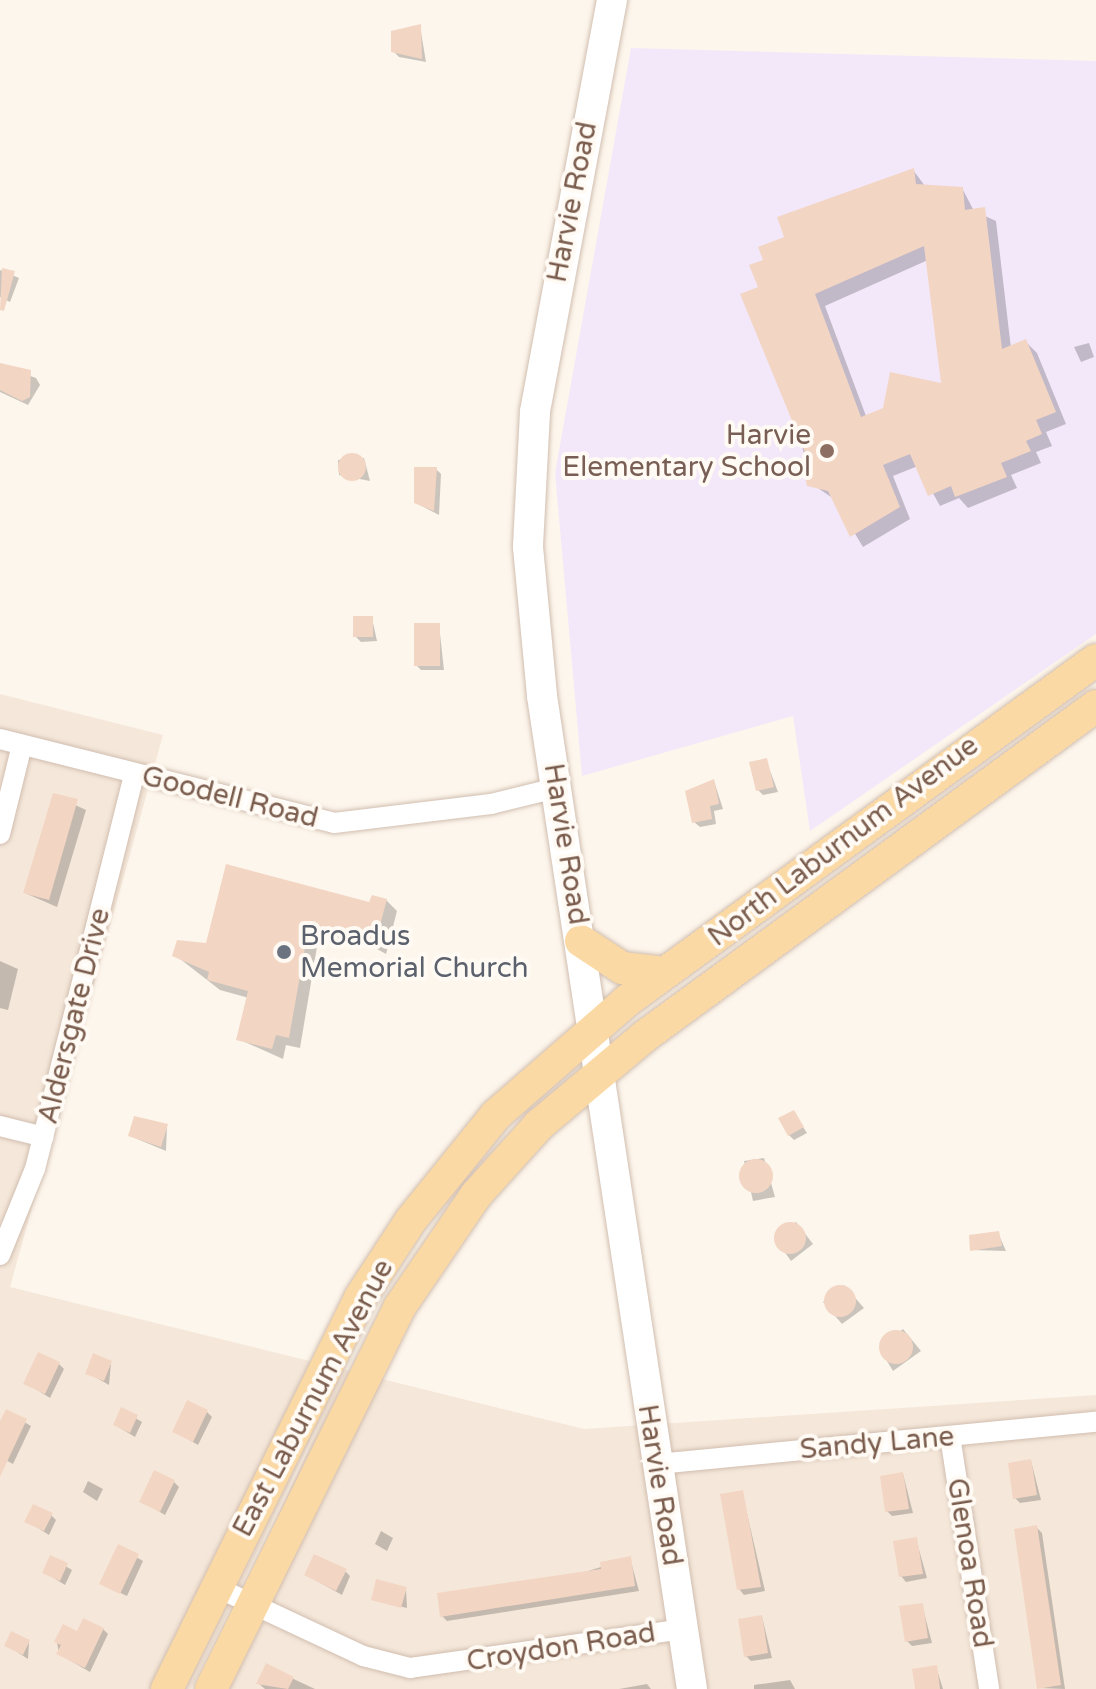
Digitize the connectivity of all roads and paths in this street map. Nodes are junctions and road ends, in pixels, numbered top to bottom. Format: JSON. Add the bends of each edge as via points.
{"nodes":[{"id":1,"x":612,"y":0,"type":"edge"},
{"id":2,"x":1096,"y":660,"type":"edge"},
{"id":3,"x":1096,"y":706,"type":"edge"},
{"id":4,"x":0,"y":739,"type":"edge"},
{"id":5,"x":22,"y":745,"type":"junction"},
{"id":6,"x":134,"y":774,"type":"junction"},
{"id":7,"x":556,"y":788,"type":"junction"},
{"id":8,"x":0,"y":834,"type":"edge"},
{"id":9,"x":581,"y":941,"type":"junction"},
{"id":10,"x":665,"y":973,"type":"junction"},
{"id":11,"x":594,"y":1028,"type":"junction"},
{"id":12,"x":602,"y":1073,"type":"junction"},
{"id":13,"x":0,"y":1126,"type":"edge"},
{"id":14,"x":44,"y":1137,"type":"junction"},
{"id":15,"x":0,"y":1255,"type":"edge"},
{"id":16,"x":1096,"y":1422,"type":"edge"},
{"id":17,"x":950,"y":1436,"type":"junction"},
{"id":18,"x":657,"y":1464,"type":"junction"},
{"id":19,"x":216,"y":1587,"type":"junction"},
{"id":20,"x":252,"y":1604,"type":"junction"},
{"id":21,"x":683,"y":1629,"type":"junction"},
{"id":22,"x":167,"y":1689,"type":"edge"},
{"id":23,"x":211,"y":1689,"type":"edge"},
{"id":24,"x":692,"y":1689,"type":"edge"},
{"id":25,"x":989,"y":1689,"type":"edge"}],
"edges":[{"from":1,"to":7,"type":"street","name":"Harvie Road","via":[[535,412],[528,547]]},
{"from":2,"to":10,"type":"main road","name":"North Laburnum Avenue"},
{"from":3,"to":12,"type":"main road","name":"North Laburnum Avenue"},
{"from":4,"to":5,"type":"street","name":"Goodell Road"},
{"from":5,"to":6,"type":"street","name":"Goodell Road"},
{"from":5,"to":8,"type":"street"},
{"from":6,"to":7,"type":"street","name":"Goodell Road","via":[[334,823],[491,804]]},
{"from":6,"to":14,"type":"street","name":"Aldersgate Drive"},
{"from":7,"to":9,"type":"street","name":"Harvie Road"},
{"from":9,"to":10,"type":"main road","via":[[622,968]]},
{"from":9,"to":11,"type":"street","name":"Harvie Road"},
{"from":10,"to":11,"type":"main road","name":"North Laburnum Avenue"},
{"from":11,"to":12,"type":"street","name":"Harvie Road"},
{"from":11,"to":19,"type":"main road","name":"East Laburnum Avenue","via":[[496,1115],[387,1254],[310,1391]]},
{"from":12,"to":18,"type":"street","name":"Harvie Road"},
{"from":12,"to":20,"type":"main road","name":"East Laburnum Avenue","via":[[539,1125],[444,1240],[358,1385]]},
{"from":13,"to":14,"type":"street"},
{"from":14,"to":15,"type":"street","name":"Aldersgate Drive"},
{"from":16,"to":17,"type":"street","name":"Sandy Lane"},
{"from":17,"to":18,"type":"street","name":"Sandy Lane"},
{"from":17,"to":25,"type":"street","name":"Glenoa Road"},
{"from":18,"to":21,"type":"street","name":"Harvie Road"},
{"from":19,"to":20,"type":"street","name":"Croydon Road"},
{"from":19,"to":22,"type":"main road","name":"East Laburnum Avenue"},
{"from":20,"to":21,"type":"street","name":"Croydon Road","via":[[363,1656],[410,1668]]},
{"from":20,"to":23,"type":"main road","name":"East Laburnum Avenue"},
{"from":21,"to":24,"type":"street","name":"Harvie Road"}]}
